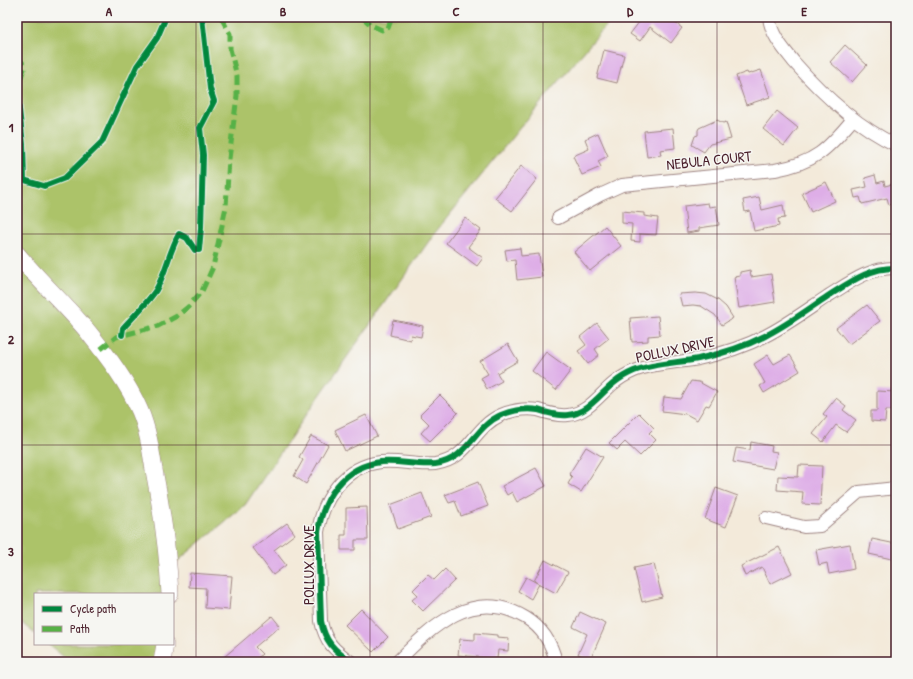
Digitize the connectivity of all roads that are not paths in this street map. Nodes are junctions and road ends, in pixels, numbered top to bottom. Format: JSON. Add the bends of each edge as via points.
{"nodes":[{"id":1,"x":769,"y":17,"type":"edge"},
{"id":2,"x":853,"y":119,"type":"junction"},
{"id":3,"x":896,"y":145,"type":"edge"},
{"id":4,"x":558,"y":218,"type":"dead end"},
{"id":5,"x":17,"y":254,"type":"edge"},
{"id":6,"x":896,"y":268,"type":"edge"},
{"id":7,"x":896,"y":488,"type":"edge"},
{"id":8,"x":766,"y":518,"type":"dead end"},
{"id":9,"x":170,"y":593,"type":"edge"},
{"id":10,"x":165,"y":645,"type":"edge"},
{"id":11,"x":162,"y":662,"type":"edge"},
{"id":12,"x":351,"y":662,"type":"edge"},
{"id":13,"x":397,"y":662,"type":"edge"},
{"id":14,"x":556,"y":662,"type":"edge"}],
"edges":[{"from":1,"to":2,"type":"street","via":[[773,32],[781,46],[813,83]]},
{"from":2,"to":3,"type":"street"},
{"from":2,"to":4,"type":"street","name":"NEBULA COURT","via":[[821,153],[797,165],[775,170],[622,185]]},
{"from":5,"to":9,"type":"street","via":[[101,348],[140,411],[150,444],[158,491]]},
{"from":6,"to":12,"type":"street","name":"POLLUX DRIVE","via":[[882,269],[862,276],[775,331],[750,343],[705,357],[645,367],[630,373],[614,383],[584,410],[576,413],[567,416],[526,409],[499,416],[481,428],[461,454],[445,462],[381,462],[355,470],[328,497],[318,532],[323,631],[333,648]]},
{"from":7,"to":8,"type":"street","via":[[859,492],[820,526],[804,527]]},
{"from":10,"to":11,"type":"street"},
{"from":13,"to":14,"type":"street","via":[[447,618],[464,610],[484,606],[507,609],[531,622],[549,641]]}]}
